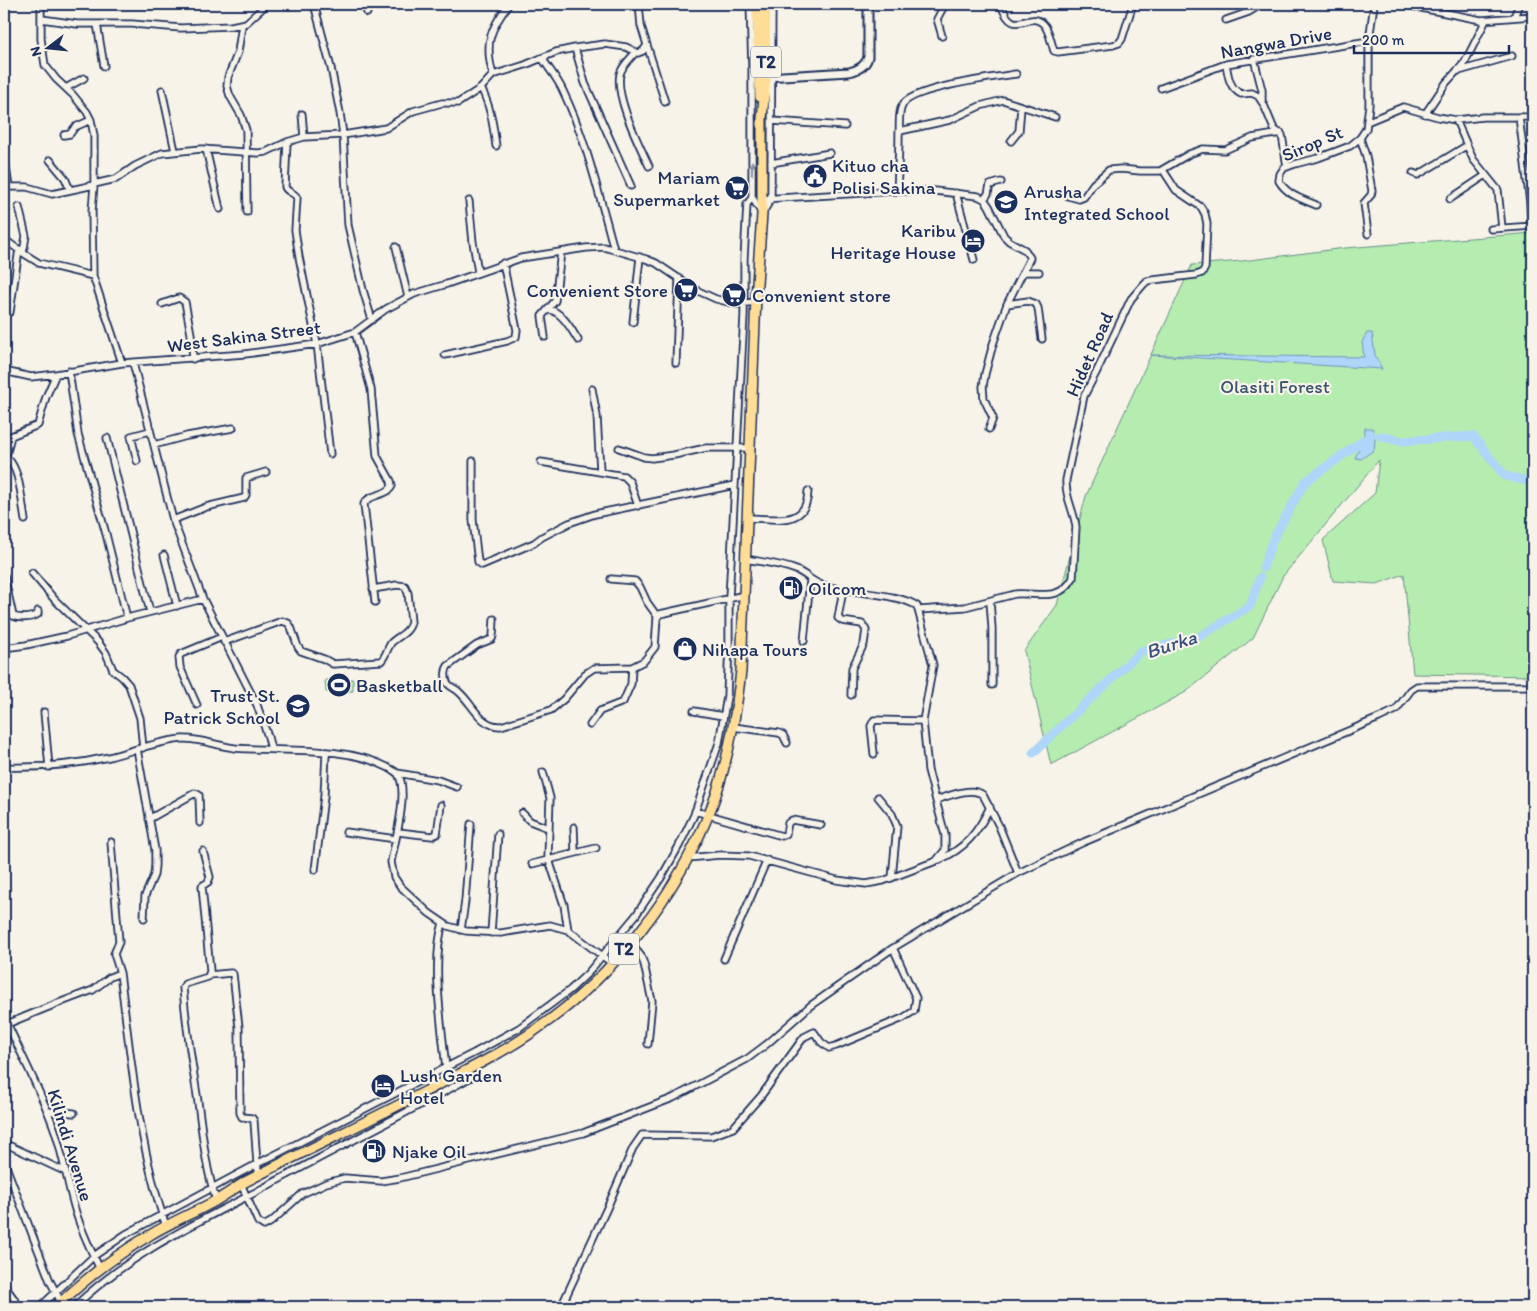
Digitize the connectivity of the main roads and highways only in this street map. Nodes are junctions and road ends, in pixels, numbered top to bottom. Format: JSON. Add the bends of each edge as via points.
{"nodes":[{"id":1,"x":757,"y":4,"type":"edge"},
{"id":2,"x":765,"y":4,"type":"edge"},
{"id":3,"x":762,"y":91,"type":"junction"},
{"id":4,"x":58,"y":1305,"type":"edge"}],
"edges":[{"from":1,"to":3,"type":"highway","number":"T2"},
{"from":2,"to":3,"type":"highway","number":"T2","via":[[771,77]]},
{"from":3,"to":4,"type":"highway","number":"T2","via":[[762,214],[742,661],[733,728],[720,780],[708,816],[688,858],[668,892],[613,964],[535,1031],[500,1053],[241,1184],[149,1235],[100,1269]]}]}
